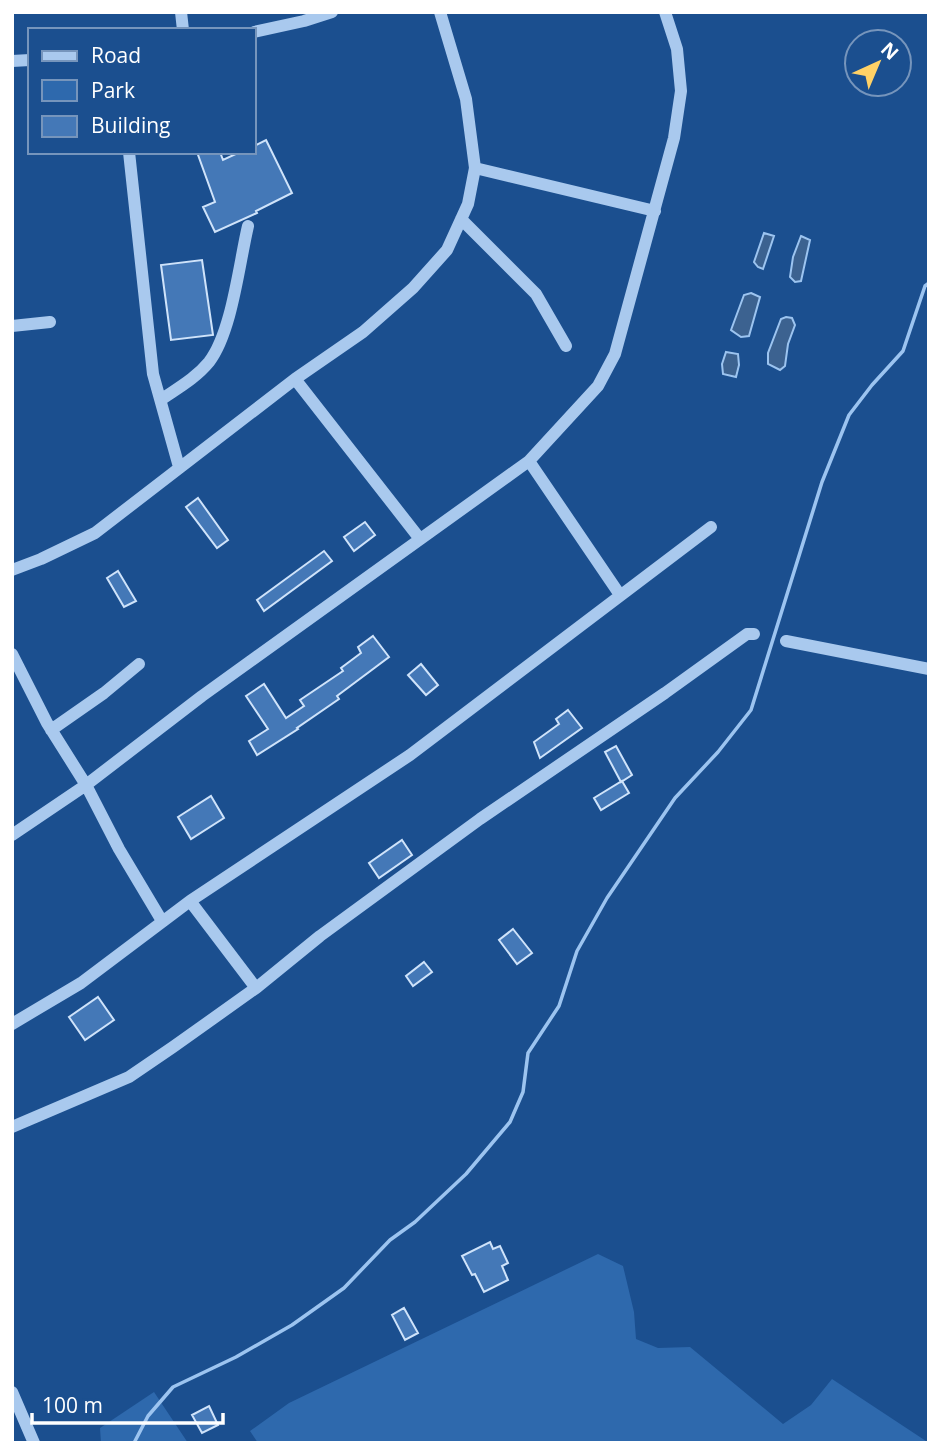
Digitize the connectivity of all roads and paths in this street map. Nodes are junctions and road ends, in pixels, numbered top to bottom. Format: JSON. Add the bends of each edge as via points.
{"nodes":[{"id":1,"x":332,"y":12,"type":"edge"},
{"id":2,"x":440,"y":12,"type":"edge"},
{"id":3,"x":665,"y":12,"type":"edge"},
{"id":4,"x":256,"y":32,"type":"edge"},
{"id":5,"x":128,"y":154,"type":"edge"},
{"id":6,"x":475,"y":168,"type":"junction"},
{"id":7,"x":655,"y":211,"type":"junction"},
{"id":8,"x":461,"y":219,"type":"junction"},
{"id":9,"x":247,"y":226,"type":"dead end"},
{"id":10,"x":50,"y":322,"type":"dead end"},
{"id":11,"x":12,"y":326,"type":"edge"},
{"id":12,"x":566,"y":346,"type":"dead end"},
{"id":13,"x":295,"y":379,"type":"junction"},
{"id":14,"x":162,"y":399,"type":"junction"},
{"id":15,"x":529,"y":461,"type":"junction"},
{"id":16,"x":179,"y":467,"type":"junction"},
{"id":17,"x":711,"y":527,"type":"dead end"},
{"id":18,"x":420,"y":539,"type":"junction"},
{"id":19,"x":12,"y":570,"type":"edge"},
{"id":20,"x":620,"y":595,"type":"junction"},
{"id":21,"x":754,"y":634,"type":"dead end"},
{"id":22,"x":786,"y":641,"type":"dead end"},
{"id":23,"x":12,"y":654,"type":"edge"},
{"id":24,"x":139,"y":664,"type":"dead end"},
{"id":25,"x":929,"y":670,"type":"edge"},
{"id":26,"x":51,"y":730,"type":"junction"},
{"id":27,"x":86,"y":785,"type":"junction"},
{"id":28,"x":12,"y":835,"type":"edge"},
{"id":29,"x":190,"y":901,"type":"junction"},
{"id":30,"x":162,"y":921,"type":"junction"},
{"id":31,"x":256,"y":988,"type":"junction"},
{"id":32,"x":12,"y":1024,"type":"edge"},
{"id":33,"x":12,"y":1127,"type":"edge"},
{"id":34,"x":12,"y":1392,"type":"edge"},
{"id":35,"x":34,"y":1443,"type":"edge"}],
"edges":[{"from":1,"to":4,"type":"street"},
{"from":2,"to":6,"type":"street","via":[[466,99]]},
{"from":3,"to":7,"type":"street","via":[[677,49],[681,91]]},
{"from":5,"to":14,"type":"street","via":[[153,374]]},
{"from":6,"to":7,"type":"street"},
{"from":6,"to":8,"type":"street"},
{"from":7,"to":15,"type":"street","via":[[609,370]]},
{"from":8,"to":12,"type":"street","via":[[536,295]]},
{"from":8,"to":13,"type":"street","via":[[447,250],[413,288],[363,332]]},
{"from":9,"to":14,"type":"street","via":[[226,328],[211,360]]},
{"from":10,"to":11,"type":"street"},
{"from":13,"to":16,"type":"street"},
{"from":13,"to":18,"type":"street"},
{"from":14,"to":16,"type":"street"},
{"from":15,"to":18,"type":"street"},
{"from":15,"to":20,"type":"street"},
{"from":16,"to":19,"type":"street","via":[[95,533]]},
{"from":17,"to":20,"type":"street"},
{"from":18,"to":27,"type":"street"},
{"from":20,"to":29,"type":"street","via":[[410,755]]},
{"from":21,"to":31,"type":"street","via":[[747,634],[480,819]]},
{"from":22,"to":25,"type":"street"},
{"from":23,"to":26,"type":"street"},
{"from":24,"to":26,"type":"street"},
{"from":26,"to":27,"type":"street"},
{"from":27,"to":28,"type":"street"},
{"from":27,"to":30,"type":"street"},
{"from":29,"to":30,"type":"street"},
{"from":29,"to":31,"type":"street"},
{"from":30,"to":32,"type":"street","via":[[81,983]]},
{"from":31,"to":33,"type":"street","via":[[129,1077]]},
{"from":34,"to":35,"type":"street"}]}
